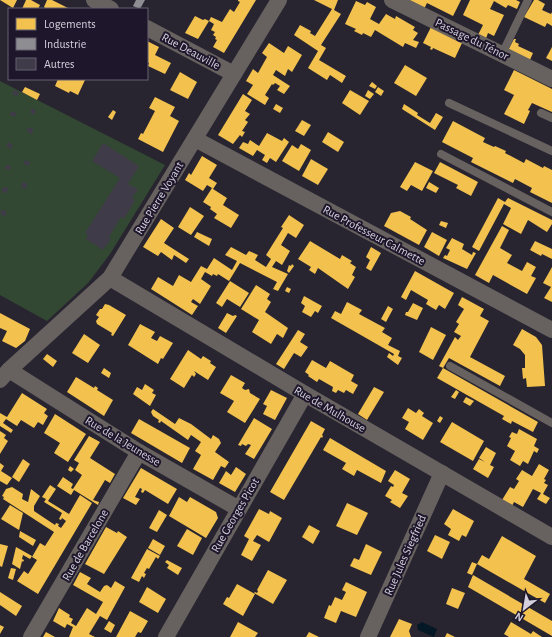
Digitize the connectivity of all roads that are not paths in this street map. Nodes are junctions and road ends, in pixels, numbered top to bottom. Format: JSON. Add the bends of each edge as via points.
{"nodes":[{"id":1,"x":94,"y":0,"type":"edge"},
{"id":2,"x":279,"y":0,"type":"edge"},
{"id":3,"x":392,"y":0,"type":"edge"},
{"id":4,"x":528,"y":0,"type":"edge"},
{"id":5,"x":109,"y":8,"type":"edge"},
{"id":6,"x":148,"y":29,"type":"edge"},
{"id":7,"x":502,"y":54,"type":"junction"},
{"id":8,"x":234,"y":74,"type":"junction"},
{"id":9,"x":552,"y":79,"type":"edge"},
{"id":10,"x":449,"y":103,"type":"dead end"},
{"id":11,"x":542,"y":113,"type":"dead end"},
{"id":12,"x":552,"y":118,"type":"edge"},
{"id":13,"x":195,"y":139,"type":"junction"},
{"id":14,"x":552,"y":151,"type":"edge"},
{"id":15,"x":441,"y":154,"type":"dead end"},
{"id":16,"x":552,"y":212,"type":"edge"},
{"id":17,"x":110,"y":278,"type":"junction"},
{"id":18,"x":552,"y":330,"type":"edge"},
{"id":19,"x":450,"y":366,"type":"dead end"},
{"id":20,"x":5,"y":375,"type":"edge"},
{"id":21,"x":305,"y":394,"type":"junction"},
{"id":22,"x":552,"y":423,"type":"edge"},
{"id":23,"x":139,"y":452,"type":"junction"},
{"id":24,"x":442,"y":473,"type":"junction"},
{"id":25,"x":238,"y":509,"type":"junction"},
{"id":26,"x":552,"y":537,"type":"edge"},
{"id":27,"x":31,"y":637,"type":"edge"},
{"id":28,"x":166,"y":637,"type":"edge"},
{"id":29,"x":368,"y":637,"type":"edge"}],
"edges":[{"from":1,"to":5,"type":"street"},
{"from":2,"to":8,"type":"street","name":"Rue Pierre Voyant"},
{"from":3,"to":7,"type":"street","name":"Passage du Ténor"},
{"from":4,"to":7,"type":"lane"},
{"from":6,"to":8,"type":"street","name":"Rue Deauville"},
{"from":7,"to":9,"type":"street","name":"Passage du Ténor"},
{"from":8,"to":13,"type":"street","name":"Rue Pierre Voyant"},
{"from":10,"to":14,"type":"lane"},
{"from":11,"to":12,"type":"lane"},
{"from":13,"to":17,"type":"street","name":"Rue Pierre Voyant"},
{"from":13,"to":18,"type":"street","name":"Rue Professeur Calmette"},
{"from":15,"to":16,"type":"lane"},
{"from":17,"to":20,"type":"street","name":"Rue Pierre Voyant"},
{"from":17,"to":21,"type":"street","name":"Rue de Mulhouse"},
{"from":19,"to":22,"type":"lane"},
{"from":20,"to":23,"type":"street","name":"Rue de la Jeunesse"},
{"from":21,"to":24,"type":"street","name":"Rue de Mulhouse"},
{"from":21,"to":25,"type":"street","name":"Rue Georges Picot"},
{"from":23,"to":25,"type":"street","name":"Rue de la Jeunesse"},
{"from":23,"to":27,"type":"street","name":"Rue de Barcelone"},
{"from":24,"to":26,"type":"street","name":"Rue de Mulhouse"},
{"from":24,"to":29,"type":"street","name":"Rue Jules Siegfried"},
{"from":25,"to":28,"type":"street","name":"Rue Georges Picot"}]}
